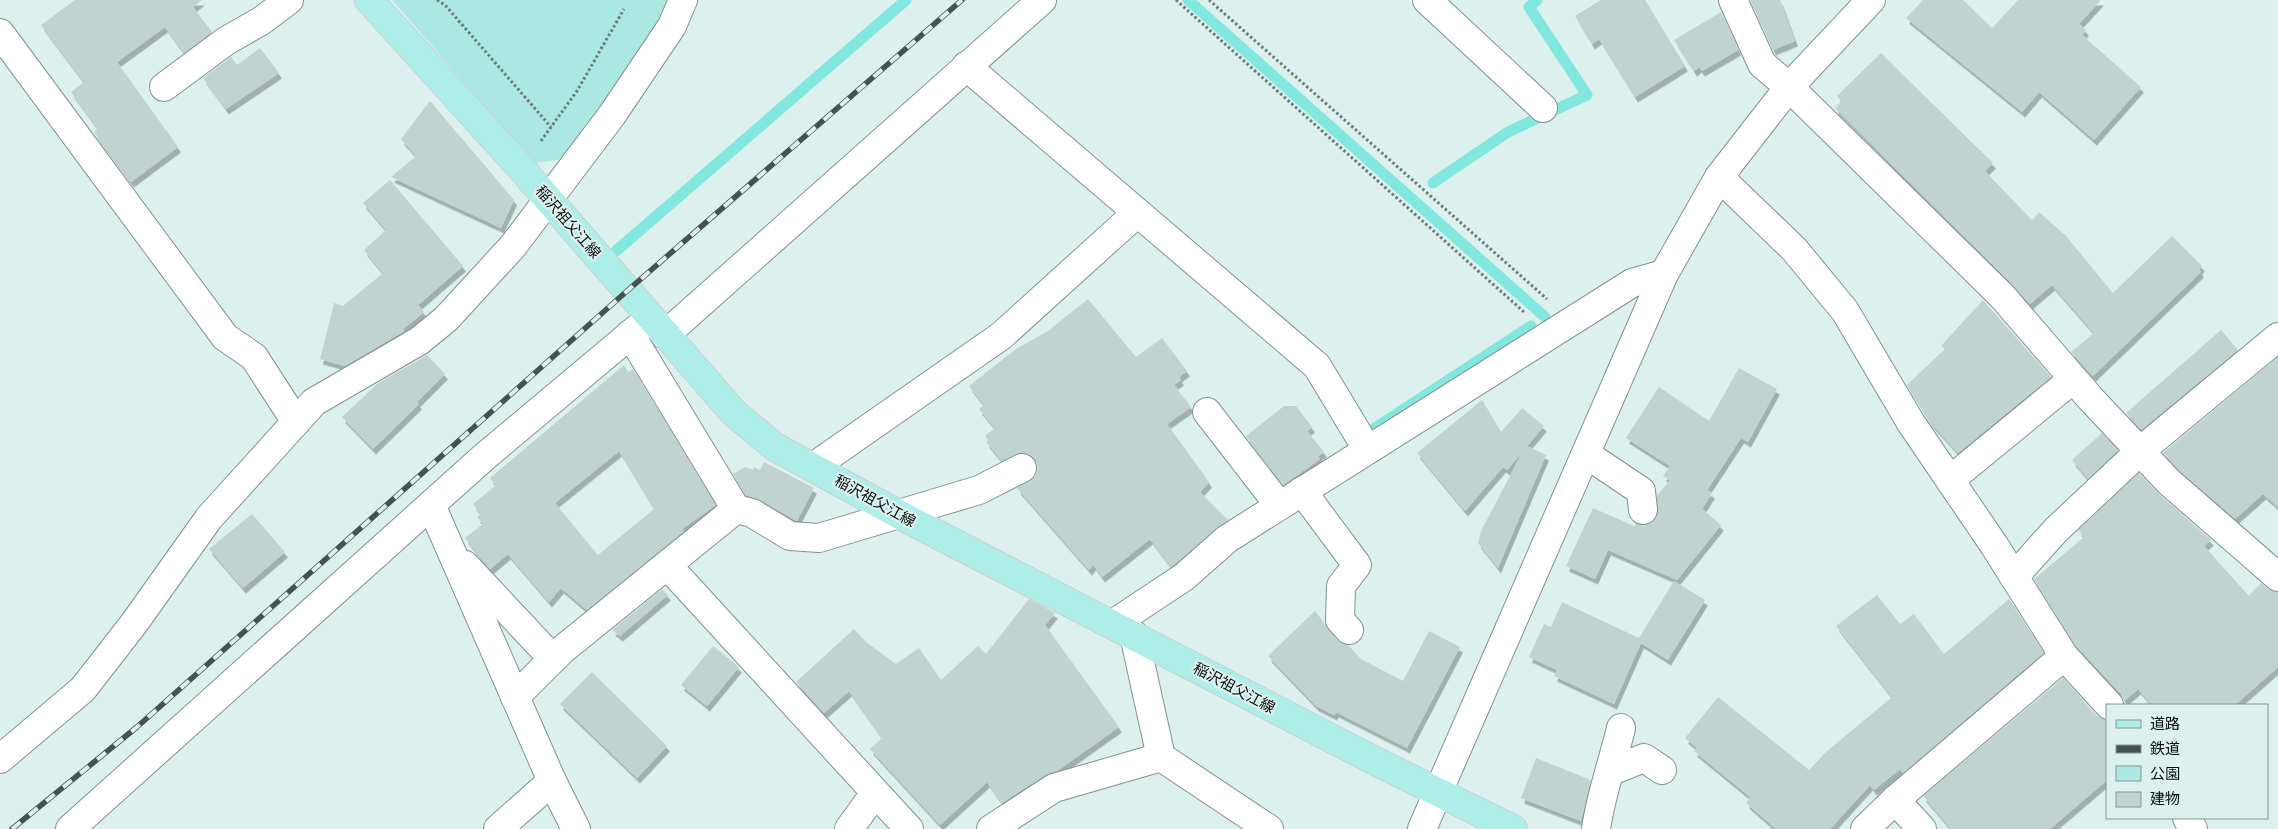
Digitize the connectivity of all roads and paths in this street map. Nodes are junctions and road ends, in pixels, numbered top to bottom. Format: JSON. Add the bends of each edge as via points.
{"nodes":[{"id":1,"x":289,"y":0,"type":"edge"},
{"id":2,"x":370,"y":0,"type":"edge"},
{"id":3,"x":437,"y":0,"type":"edge"},
{"id":4,"x":683,"y":0,"type":"edge"},
{"id":5,"x":1042,"y":0,"type":"edge"},
{"id":6,"x":1176,"y":0,"type":"edge"},
{"id":7,"x":1209,"y":0,"type":"edge"},
{"id":8,"x":1427,"y":0,"type":"edge"},
{"id":9,"x":1733,"y":0,"type":"edge"},
{"id":10,"x":1871,"y":0,"type":"edge"},
{"id":11,"x":624,"y":9,"type":"dead end"},
{"id":12,"x":0,"y":34,"type":"edge"},
{"id":13,"x":966,"y":66,"type":"junction"},
{"id":14,"x":164,"y":87,"type":"dead end"},
{"id":15,"x":1789,"y":87,"type":"junction"},
{"id":16,"x":1543,"y":108,"type":"dead end"},
{"id":17,"x":551,"y":127,"type":"junction"},
{"id":18,"x":521,"y":168,"type":"junction"},
{"id":19,"x":1719,"y":177,"type":"junction"},
{"id":20,"x":549,"y":201,"type":"junction"},
{"id":21,"x":1137,"y":212,"type":"junction"},
{"id":22,"x":1664,"y":274,"type":"junction"},
{"id":23,"x":1572,"y":320,"type":"junction"},
{"id":24,"x":648,"y":329,"type":"junction"},
{"id":25,"x":1549,"y":334,"type":"junction"},
{"id":26,"x":2278,"y":337,"type":"edge"},
{"id":27,"x":2073,"y":379,"type":"junction"},
{"id":28,"x":1206,"y":412,"type":"dead end"},
{"id":29,"x":296,"y":422,"type":"junction"},
{"id":30,"x":1367,"y":449,"type":"junction"},
{"id":31,"x":2139,"y":452,"type":"junction"},
{"id":32,"x":1586,"y":454,"type":"junction"},
{"id":33,"x":813,"y":467,"type":"junction"},
{"id":34,"x":1022,"y":468,"type":"dead end"},
{"id":35,"x":1950,"y":480,"type":"junction"},
{"id":36,"x":1291,"y":498,"type":"junction"},
{"id":37,"x":431,"y":505,"type":"junction"},
{"id":38,"x":736,"y":510,"type":"junction"},
{"id":39,"x":1643,"y":510,"type":"dead end"},
{"id":40,"x":900,"y":515,"type":"junction"},
{"id":41,"x":450,"y":548,"type":"junction"},
{"id":42,"x":667,"y":565,"type":"junction"},
{"id":43,"x":2014,"y":577,"type":"junction"},
{"id":44,"x":2278,"y":577,"type":"edge"},
{"id":45,"x":1123,"y":630,"type":"junction"},
{"id":46,"x":1349,"y":630,"type":"dead end"},
{"id":47,"x":2064,"y":656,"type":"junction"},
{"id":48,"x":553,"y":659,"type":"junction"},
{"id":49,"x":515,"y":697,"type":"junction"},
{"id":50,"x":2108,"y":704,"type":"edge"},
{"id":51,"x":1621,"y":728,"type":"dead end"},
{"id":52,"x":1161,"y":757,"type":"junction"},
{"id":53,"x":0,"y":759,"type":"edge"},
{"id":54,"x":1662,"y":770,"type":"dead end"},
{"id":55,"x":1611,"y":771,"type":"junction"},
{"id":56,"x":552,"y":781,"type":"junction"},
{"id":57,"x":875,"y":793,"type":"junction"},
{"id":58,"x":1439,"y":793,"type":"junction"},
{"id":59,"x":1896,"y":800,"type":"junction"},
{"id":60,"x":70,"y":829,"type":"edge"},
{"id":61,"x":498,"y":829,"type":"edge"},
{"id":62,"x":576,"y":829,"type":"edge"},
{"id":63,"x":849,"y":829,"type":"edge"},
{"id":64,"x":909,"y":829,"type":"edge"},
{"id":65,"x":991,"y":829,"type":"edge"},
{"id":66,"x":1269,"y":829,"type":"edge"},
{"id":67,"x":1422,"y":829,"type":"edge"},
{"id":68,"x":1513,"y":829,"type":"edge"},
{"id":69,"x":1596,"y":829,"type":"edge"},
{"id":70,"x":1865,"y":829,"type":"edge"},
{"id":71,"x":1922,"y":829,"type":"edge"}],
"edges":[{"from":1,"to":14,"type":"street"},
{"from":2,"to":18,"type":"main road","name":"稲沢祖父江線"},
{"from":3,"to":17,"type":"path"},
{"from":4,"to":20,"type":"street","via":[[672,26]]},
{"from":5,"to":13,"type":"street"},
{"from":6,"to":25,"type":"path"},
{"from":7,"to":23,"type":"path"},
{"from":8,"to":16,"type":"street"},
{"from":9,"to":15,"type":"street","via":[[1762,64]]},
{"from":10,"to":15,"type":"street"},
{"from":11,"to":17,"type":"path","via":[[577,91]]},
{"from":12,"to":29,"type":"street","via":[[225,336],[254,356]]},
{"from":13,"to":21,"type":"street"},
{"from":13,"to":24,"type":"street"},
{"from":15,"to":19,"type":"street"},
{"from":15,"to":27,"type":"street","via":[[2002,296]]},
{"from":17,"to":18,"type":"path"},
{"from":18,"to":20,"type":"main road","name":"稲沢祖父江線"},
{"from":19,"to":22,"type":"street"},
{"from":19,"to":35,"type":"street","via":[[1794,250],[1845,311],[1911,423]]},
{"from":20,"to":24,"type":"main road","name":"稲沢祖父江線"},
{"from":20,"to":29,"type":"street","via":[[446,319],[419,341],[314,402]]},
{"from":21,"to":30,"type":"street","via":[[1317,366]]},
{"from":21,"to":33,"type":"street","via":[[1002,336]]},
{"from":22,"to":23,"type":"street","via":[[1632,282]]},
{"from":22,"to":32,"type":"street"},
{"from":23,"to":25,"type":"street"},
{"from":24,"to":33,"type":"main road","name":"稲沢祖父江線","via":[[734,413],[775,447]]},
{"from":24,"to":37,"type":"street"},
{"from":24,"to":38,"type":"street"},
{"from":25,"to":30,"type":"street"},
{"from":26,"to":31,"type":"street"},
{"from":27,"to":31,"type":"street"},
{"from":27,"to":35,"type":"street"},
{"from":28,"to":36,"type":"street"},
{"from":29,"to":53,"type":"street","via":[[208,518],[83,689]]},
{"from":30,"to":36,"type":"street"},
{"from":31,"to":43,"type":"street","via":[[2056,530]]},
{"from":31,"to":44,"type":"street"},
{"from":32,"to":39,"type":"street","via":[[1641,491]]},
{"from":32,"to":58,"type":"street"},
{"from":33,"to":40,"type":"main road","name":"稲沢祖父江線"},
{"from":34,"to":40,"type":"street","via":[[979,490]]},
{"from":35,"to":43,"type":"street"},
{"from":36,"to":45,"type":"street","via":[[1227,539]]},
{"from":36,"to":46,"type":"street","via":[[1358,564],[1340,586],[1340,620]]},
{"from":37,"to":41,"type":"street"},
{"from":37,"to":60,"type":"street"},
{"from":38,"to":40,"type":"street","via":[[752,513],[790,536],[819,538]]},
{"from":38,"to":42,"type":"street"},
{"from":40,"to":45,"type":"main road","name":"稲沢祖父江線"},
{"from":41,"to":48,"type":"street"},
{"from":41,"to":49,"type":"street"},
{"from":42,"to":48,"type":"street"},
{"from":42,"to":57,"type":"street"},
{"from":43,"to":47,"type":"street"},
{"from":45,"to":52,"type":"street"},
{"from":45,"to":58,"type":"main road","name":"稲沢祖父江線"},
{"from":47,"to":50,"type":"street"},
{"from":47,"to":59,"type":"street"},
{"from":48,"to":49,"type":"street"},
{"from":49,"to":56,"type":"street"},
{"from":51,"to":55,"type":"street"},
{"from":52,"to":65,"type":"street","via":[[1054,788]]},
{"from":52,"to":66,"type":"street"},
{"from":54,"to":55,"type":"street","via":[[1644,758]]},
{"from":55,"to":69,"type":"street","via":[[1601,798]]},
{"from":56,"to":61,"type":"street"},
{"from":56,"to":62,"type":"street"},
{"from":57,"to":63,"type":"street"},
{"from":57,"to":64,"type":"street"},
{"from":58,"to":67,"type":"street"},
{"from":58,"to":68,"type":"main road","name":"稲沢祖父江線"},
{"from":59,"to":70,"type":"street"},
{"from":59,"to":71,"type":"street"}]}
